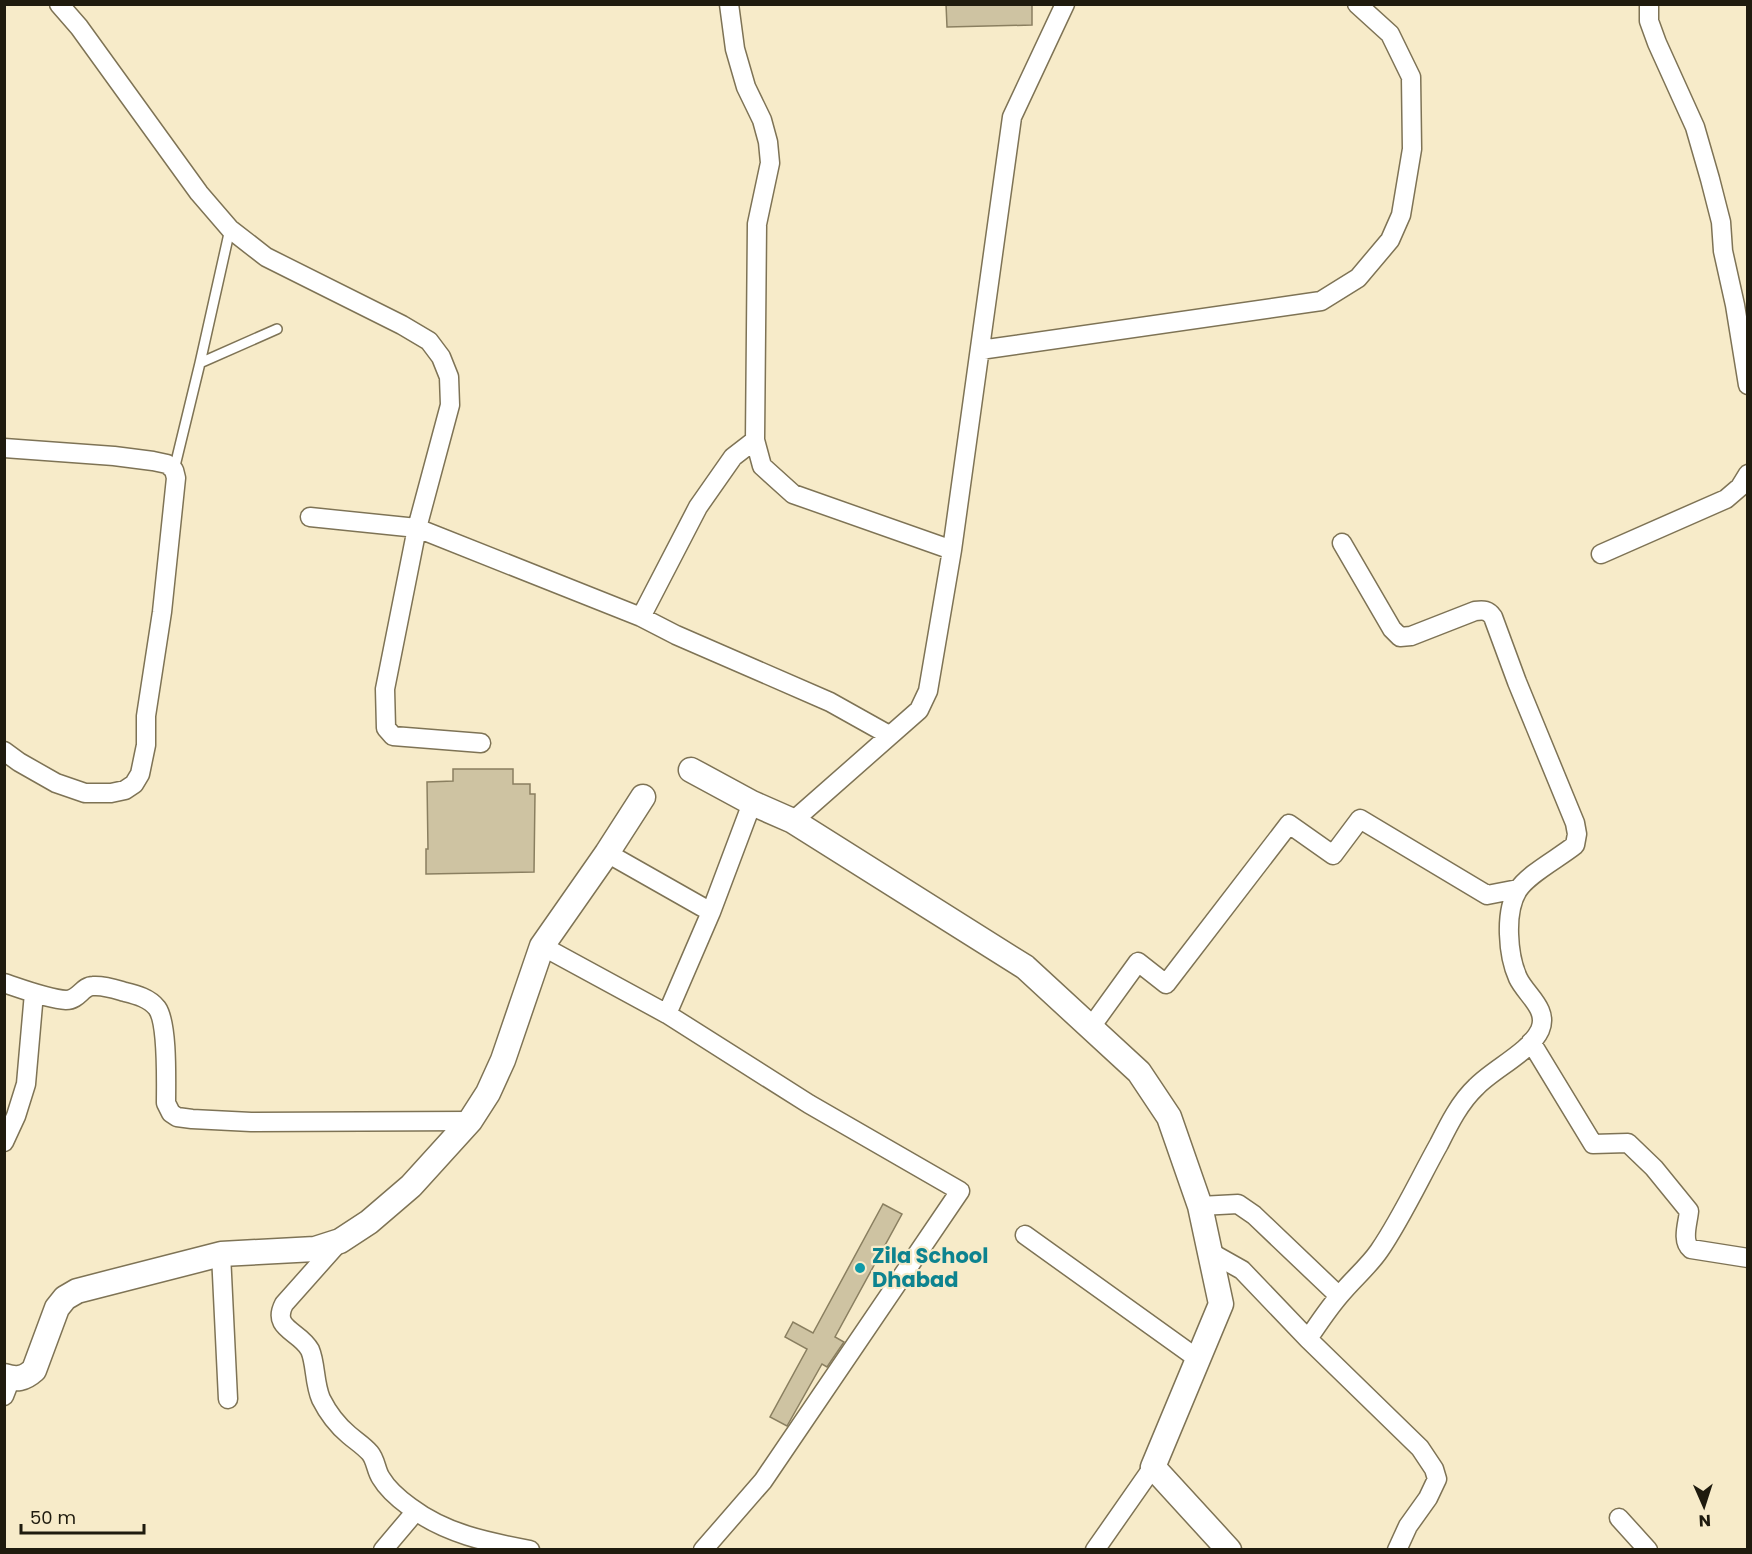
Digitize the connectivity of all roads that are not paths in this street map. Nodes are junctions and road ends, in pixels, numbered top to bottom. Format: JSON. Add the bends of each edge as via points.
{"nodes":[{"id":1,"x":59,"y":4,"type":"edge"},
{"id":2,"x":729,"y":4,"type":"edge"},
{"id":3,"x":1065,"y":4,"type":"edge"},
{"id":4,"x":1357,"y":4,"type":"edge"},
{"id":5,"x":1649,"y":4,"type":"edge"},
{"id":6,"x":230,"y":229,"type":"junction"},
{"id":7,"x":277,"y":328,"type":"dead end"},
{"id":8,"x":980,"y":350,"type":"junction"},
{"id":9,"x":200,"y":363,"type":"junction"},
{"id":10,"x":1748,"y":385,"type":"edge"},
{"id":11,"x":755,"y":440,"type":"junction"},
{"id":12,"x":4,"y":448,"type":"edge"},
{"id":13,"x":174,"y":470,"type":"junction"},
{"id":14,"x":1748,"y":474,"type":"edge"},
{"id":15,"x":310,"y":517,"type":"dead end"},
{"id":16,"x":417,"y":528,"type":"junction"},
{"id":17,"x":1342,"y":543,"type":"dead end"},
{"id":18,"x":952,"y":550,"type":"junction"},
{"id":19,"x":1601,"y":554,"type":"dead end"},
{"id":20,"x":641,"y":617,"type":"junction"},
{"id":21,"x":889,"y":735,"type":"junction"},
{"id":22,"x":481,"y":743,"type":"dead end"},
{"id":23,"x":4,"y":751,"type":"edge"},
{"id":24,"x":691,"y":770,"type":"dead end"},
{"id":25,"x":643,"y":796,"type":"dead end"},
{"id":26,"x":752,"y":803,"type":"junction"},
{"id":27,"x":793,"y":821,"type":"junction"},
{"id":28,"x":607,"y":853,"type":"junction"},
{"id":29,"x":1518,"y":889,"type":"junction"},
{"id":30,"x":711,"y":912,"type":"junction"},
{"id":31,"x":543,"y":946,"type":"junction"},
{"id":32,"x":4,"y":983,"type":"edge"},
{"id":33,"x":34,"y":993,"type":"junction"},
{"id":34,"x":667,"y":1014,"type":"junction"},
{"id":35,"x":1091,"y":1027,"type":"junction"},
{"id":36,"x":1531,"y":1042,"type":"junction"},
{"id":37,"x":470,"y":1121,"type":"junction"},
{"id":38,"x":4,"y":1142,"type":"edge"},
{"id":39,"x":1200,"y":1206,"type":"junction"},
{"id":40,"x":1025,"y":1235,"type":"dead end"},
{"id":41,"x":340,"y":1241,"type":"junction"},
{"id":42,"x":1210,"y":1252,"type":"junction"},
{"id":43,"x":221,"y":1254,"type":"junction"},
{"id":44,"x":1748,"y":1258,"type":"edge"},
{"id":45,"x":1339,"y":1296,"type":"junction"},
{"id":46,"x":1308,"y":1339,"type":"junction"},
{"id":47,"x":1198,"y":1359,"type":"junction"},
{"id":48,"x":7,"y":1383,"type":"edge"},
{"id":49,"x":228,"y":1399,"type":"dead end"},
{"id":50,"x":1153,"y":1467,"type":"junction"},
{"id":51,"x":416,"y":1511,"type":"junction"},
{"id":52,"x":1619,"y":1518,"type":"dead end"},
{"id":53,"x":383,"y":1550,"type":"edge"},
{"id":54,"x":530,"y":1550,"type":"edge"},
{"id":55,"x":703,"y":1550,"type":"edge"},
{"id":56,"x":1095,"y":1550,"type":"edge"},
{"id":57,"x":1228,"y":1550,"type":"edge"},
{"id":58,"x":1397,"y":1550,"type":"edge"},
{"id":59,"x":1648,"y":1550,"type":"edge"}],
"edges":[{"from":1,"to":6,"type":"street"},
{"from":2,"to":11,"type":"street","via":[[735,49],[746,87],[762,120],[770,163],[758,224]]},
{"from":3,"to":8,"type":"street","via":[[1012,117]]},
{"from":4,"to":8,"type":"street","via":[[1390,34],[1411,77],[1412,149],[1401,215],[1390,240],[1358,278],[1320,301]]},
{"from":5,"to":10,"type":"street","via":[[1649,21],[1695,127],[1713,190]]},
{"from":6,"to":9,"type":"lane"},
{"from":6,"to":16,"type":"street","via":[[266,257],[429,341],[441,357],[449,377],[450,405]]},
{"from":7,"to":9,"type":"lane"},
{"from":8,"to":18,"type":"street"},
{"from":9,"to":13,"type":"lane"},
{"from":11,"to":18,"type":"street","via":[[762,466],[793,494]]},
{"from":11,"to":20,"type":"street","via":[[733,457],[698,507]]},
{"from":12,"to":13,"type":"street","via":[[124,457],[167,464]]},
{"from":13,"to":23,"type":"street","via":[[146,745],[134,784],[111,793],[85,793],[56,783]]},
{"from":14,"to":19,"type":"street","via":[[1726,499]]},
{"from":15,"to":16,"type":"street"},
{"from":16,"to":20,"type":"street"},
{"from":16,"to":22,"type":"street","via":[[385,689],[386,728],[393,736]]},
{"from":17,"to":29,"type":"street","via":[[1400,637],[1475,611],[1484,610],[1493,617],[1577,834],[1575,845]]},
{"from":18,"to":21,"type":"street","via":[[928,692],[919,710]]},
{"from":20,"to":21,"type":"street","via":[[830,702]]},
{"from":21,"to":27,"type":"street"},
{"from":24,"to":26,"type":"street"},
{"from":25,"to":28,"type":"street"},
{"from":26,"to":27,"type":"street"},
{"from":26,"to":30,"type":"street"},
{"from":27,"to":35,"type":"street","via":[[1025,967]]},
{"from":28,"to":30,"type":"street"},
{"from":28,"to":31,"type":"street"},
{"from":29,"to":35,"type":"street","via":[[1487,895],[1360,819],[1332,855],[1289,825],[1166,984],[1138,962]]},
{"from":29,"to":36,"type":"street","via":[[1509,918],[1514,966],[1542,1015],[1539,1033]]},
{"from":30,"to":34,"type":"street"},
{"from":31,"to":34,"type":"street"},
{"from":31,"to":37,"type":"street","via":[[503,1060]]},
{"from":32,"to":33,"type":"street"},
{"from":33,"to":37,"type":"street","via":[[66,1000],[73,999],[84,988],[99,986],[151,1002],[164,1024],[166,1103],[177,1117],[251,1122]]},
{"from":33,"to":38,"type":"street","via":[[26,1084]]},
{"from":34,"to":55,"type":"street","via":[[809,1104],[960,1191],[763,1481]]},
{"from":35,"to":39,"type":"street","via":[[1139,1072],[1169,1117]]},
{"from":36,"to":44,"type":"street","via":[[1593,1144],[1628,1143],[1689,1211],[1687,1246]]},
{"from":36,"to":45,"type":"street","via":[[1476,1086],[1447,1129],[1379,1252]]},
{"from":37,"to":41,"type":"street","via":[[411,1186]]},
{"from":39,"to":42,"type":"street"},
{"from":39,"to":45,"type":"street","via":[[1238,1204]]},
{"from":40,"to":47,"type":"street"},
{"from":41,"to":43,"type":"street","via":[[315,1249]]},
{"from":41,"to":51,"type":"street","via":[[284,1304],[280,1320],[309,1349],[320,1398],[331,1417],[371,1454],[381,1478]]},
{"from":42,"to":46,"type":"street","via":[[1242,1270]]},
{"from":42,"to":47,"type":"street","via":[[1221,1304]]},
{"from":43,"to":48,"type":"street","via":[[77,1291],[64,1298],[34,1370],[27,1377]]},
{"from":43,"to":49,"type":"street"},
{"from":45,"to":46,"type":"street"},
{"from":46,"to":58,"type":"street","via":[[1420,1448],[1434,1469],[1437,1479],[1407,1526]]},
{"from":47,"to":50,"type":"street"},
{"from":50,"to":56,"type":"street"},
{"from":50,"to":57,"type":"street"},
{"from":51,"to":53,"type":"street"},
{"from":51,"to":54,"type":"street","via":[[427,1520],[465,1536]]},
{"from":52,"to":59,"type":"street"}]}
